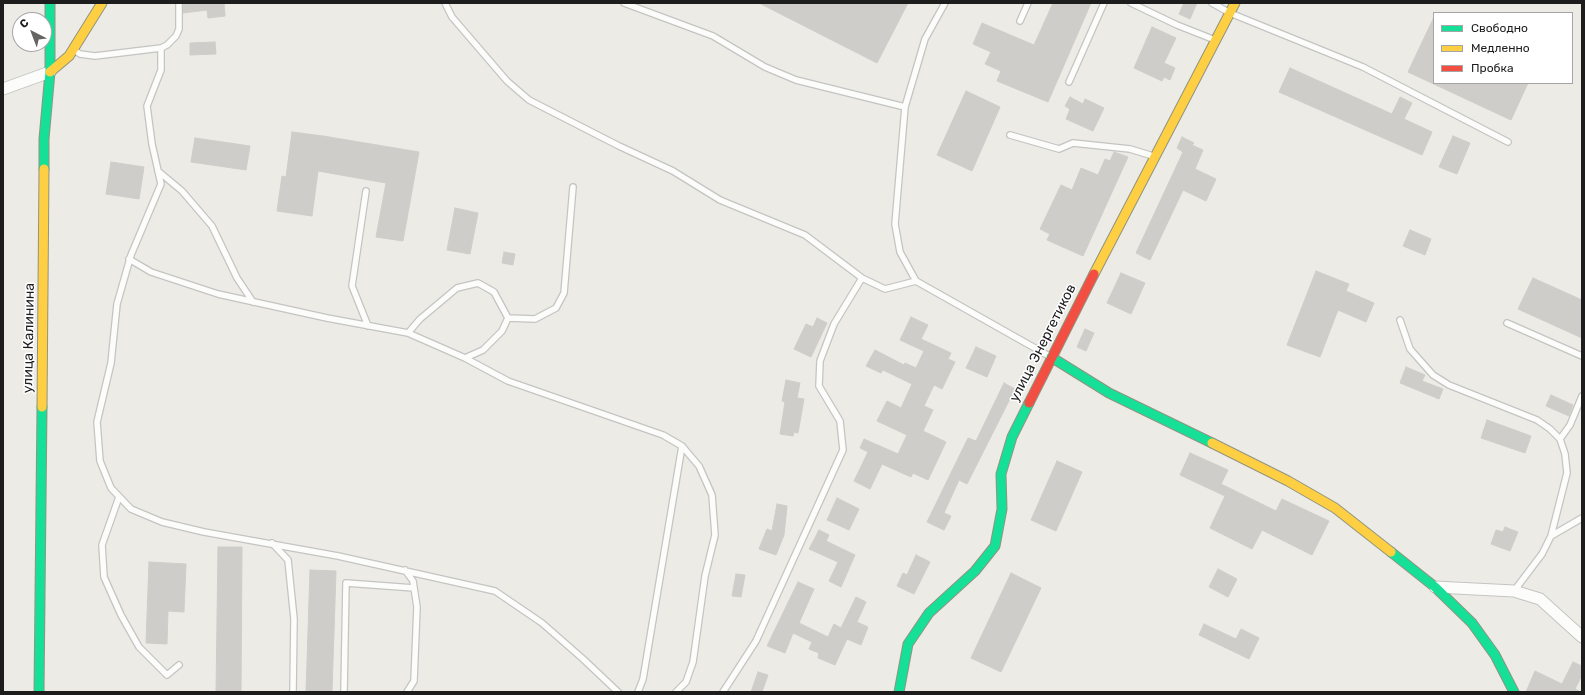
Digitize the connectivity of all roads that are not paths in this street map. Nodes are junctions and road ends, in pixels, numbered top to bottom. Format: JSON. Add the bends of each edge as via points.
{"nodes":[{"id":1,"x":50,"y":3,"type":"edge"},
{"id":2,"x":102,"y":3,"type":"edge"},
{"id":3,"x":179,"y":3,"type":"edge"},
{"id":4,"x":445,"y":3,"type":"edge"},
{"id":5,"x":624,"y":3,"type":"edge"},
{"id":6,"x":944,"y":3,"type":"edge"},
{"id":7,"x":1028,"y":3,"type":"edge"},
{"id":8,"x":1104,"y":3,"type":"edge"},
{"id":9,"x":1131,"y":3,"type":"edge"},
{"id":10,"x":1212,"y":3,"type":"edge"},
{"id":11,"x":1235,"y":3,"type":"edge"},
{"id":12,"x":1230,"y":13,"type":"junction"},
{"id":13,"x":1020,"y":21,"type":"dead end"},
{"id":14,"x":1216,"y":40,"type":"junction"},
{"id":15,"x":161,"y":48,"type":"junction"},
{"id":16,"x":74,"y":50,"type":"junction"},
{"id":17,"x":50,"y":72,"type":"junction"},
{"id":18,"x":1069,"y":82,"type":"dead end"},
{"id":19,"x":3,"y":90,"type":"edge"},
{"id":20,"x":905,"y":107,"type":"junction"},
{"id":21,"x":1010,"y":135,"type":"dead end"},
{"id":22,"x":1508,"y":142,"type":"dead end"},
{"id":23,"x":1155,"y":157,"type":"junction"},
{"id":24,"x":158,"y":171,"type":"junction"},
{"id":25,"x":573,"y":187,"type":"dead end"},
{"id":26,"x":366,"y":191,"type":"dead end"},
{"id":27,"x":129,"y":259,"type":"junction"},
{"id":28,"x":862,"y":278,"type":"junction"},
{"id":29,"x":916,"y":280,"type":"junction"},
{"id":30,"x":253,"y":302,"type":"junction"},
{"id":31,"x":508,"y":318,"type":"junction"},
{"id":32,"x":1400,"y":320,"type":"dead end"},
{"id":33,"x":1507,"y":323,"type":"dead end"},
{"id":34,"x":368,"y":326,"type":"junction"},
{"id":35,"x":408,"y":332,"type":"junction"},
{"id":36,"x":1582,"y":356,"type":"edge"},
{"id":37,"x":1051,"y":357,"type":"junction"},
{"id":38,"x":465,"y":358,"type":"junction"},
{"id":39,"x":1582,"y":396,"type":"edge"},
{"id":40,"x":1560,"y":439,"type":"junction"},
{"id":41,"x":682,"y":446,"type":"junction"},
{"id":42,"x":120,"y":497,"type":"junction"},
{"id":43,"x":1582,"y":518,"type":"edge"},
{"id":44,"x":1551,"y":536,"type":"junction"},
{"id":45,"x":272,"y":543,"type":"junction"},
{"id":46,"x":405,"y":570,"type":"junction"},
{"id":47,"x":1435,"y":587,"type":"junction"},
{"id":48,"x":414,"y":588,"type":"junction"},
{"id":49,"x":1514,"y":591,"type":"junction"},
{"id":50,"x":1582,"y":637,"type":"edge"},
{"id":51,"x":179,"y":665,"type":"dead end"},
{"id":52,"x":39,"y":692,"type":"edge"},
{"id":53,"x":293,"y":692,"type":"edge"},
{"id":54,"x":344,"y":692,"type":"edge"},
{"id":55,"x":407,"y":692,"type":"edge"},
{"id":56,"x":618,"y":692,"type":"edge"},
{"id":57,"x":638,"y":692,"type":"edge"},
{"id":58,"x":676,"y":692,"type":"edge"},
{"id":59,"x":723,"y":692,"type":"edge"},
{"id":60,"x":899,"y":692,"type":"edge"},
{"id":61,"x":1514,"y":692,"type":"edge"}],
"edges":[{"from":1,"to":17,"type":"street","name":"улица Калинина"},
{"from":2,"to":16,"type":"street"},
{"from":3,"to":15,"type":"lane","via":[[179,29],[172,41]]},
{"from":4,"to":28,"type":"lane","via":[[452,17],[506,81],[529,100],[673,171],[720,200],[804,235]]},
{"from":5,"to":20,"type":"lane","via":[[713,36],[765,67],[796,80]]},
{"from":6,"to":20,"type":"lane","via":[[925,39]]},
{"from":7,"to":13,"type":"lane"},
{"from":8,"to":18,"type":"lane"},
{"from":9,"to":14,"type":"lane"},
{"from":10,"to":12,"type":"lane"},
{"from":11,"to":12,"type":"street","name":"улица Энергетиков"},
{"from":12,"to":14,"type":"street","name":"улица Энергетиков"},
{"from":12,"to":22,"type":"lane","via":[[1363,67]]},
{"from":14,"to":23,"type":"street","name":"улица Энергетиков"},
{"from":15,"to":16,"type":"lane","via":[[95,56],[80,54]]},
{"from":15,"to":24,"type":"lane","via":[[161,70],[147,106]]},
{"from":16,"to":17,"type":"street"},
{"from":17,"to":19,"type":"street"},
{"from":17,"to":52,"type":"street","name":"улица Калинина","via":[[44,140]]},
{"from":20,"to":29,"type":"lane","via":[[895,224],[900,252]]},
{"from":21,"to":23,"type":"lane","via":[[1059,149],[1073,143],[1130,149]]},
{"from":23,"to":37,"type":"street","name":"улица Энергетиков"},
{"from":24,"to":27,"type":"lane","via":[[161,184]]},
{"from":24,"to":30,"type":"lane","via":[[182,191],[212,226],[237,278]]},
{"from":25,"to":31,"type":"lane","via":[[564,293],[556,308],[535,319]]},
{"from":26,"to":34,"type":"lane","via":[[352,286]]},
{"from":27,"to":30,"type":"lane","via":[[151,272],[218,294]]},
{"from":27,"to":42,"type":"lane","via":[[117,304],[111,363],[96,422],[100,461],[111,488]]},
{"from":28,"to":29,"type":"lane","via":[[885,290]]},
{"from":28,"to":59,"type":"lane","via":[[834,324],[820,361],[819,386],[840,421],[843,450],[756,641]]},
{"from":29,"to":37,"type":"lane"},
{"from":30,"to":34,"type":"lane"},
{"from":31,"to":35,"type":"lane","via":[[494,292],[478,283],[458,288]]},
{"from":31,"to":38,"type":"lane","via":[[502,331],[483,350]]},
{"from":32,"to":40,"type":"lane","via":[[1410,348],[1433,375],[1449,385],[1536,420]]},
{"from":33,"to":36,"type":"lane"},
{"from":34,"to":35,"type":"lane"},
{"from":35,"to":38,"type":"lane"},
{"from":37,"to":47,"type":"street","via":[[1109,393],[1226,449],[1334,508]]},
{"from":37,"to":60,"type":"street","name":"улица Энергетиков","via":[[1012,437],[1001,474],[1002,509],[995,546],[975,571],[929,613],[908,644]]},
{"from":38,"to":41,"type":"lane","via":[[508,381],[663,434]]},
{"from":39,"to":40,"type":"lane","via":[[1570,425]]},
{"from":40,"to":44,"type":"lane","via":[[1567,473]]},
{"from":41,"to":57,"type":"lane","via":[[643,679]]},
{"from":41,"to":58,"type":"lane","via":[[699,466],[712,496],[715,535],[705,576],[693,662],[686,682]]},
{"from":42,"to":45,"type":"lane","via":[[131,509],[162,522]]},
{"from":42,"to":51,"type":"lane","via":[[102,545],[104,577],[139,647],[167,675]]},
{"from":43,"to":44,"type":"lane"},
{"from":44,"to":49,"type":"lane","via":[[1542,554]]},
{"from":45,"to":46,"type":"lane"},
{"from":45,"to":53,"type":"lane","via":[[288,560],[294,619]]},
{"from":46,"to":48,"type":"lane","via":[[413,581]]},
{"from":46,"to":56,"type":"lane","via":[[495,591],[542,623]]},
{"from":47,"to":49,"type":"street"},
{"from":47,"to":61,"type":"street","via":[[1484,638]]},
{"from":48,"to":54,"type":"lane","via":[[346,583]]},
{"from":48,"to":55,"type":"lane","via":[[417,607],[414,681]]},
{"from":49,"to":50,"type":"street","via":[[1540,599]]}]}
